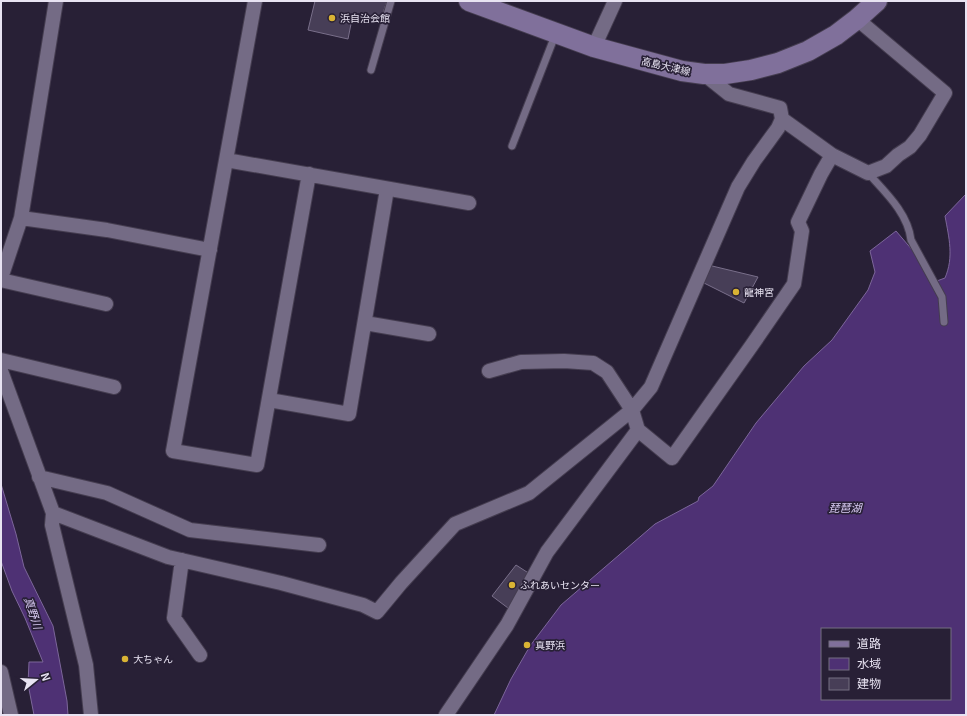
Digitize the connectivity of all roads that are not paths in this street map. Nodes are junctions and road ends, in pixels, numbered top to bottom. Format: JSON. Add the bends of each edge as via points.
{"nodes":[{"id":1,"x":56,"y":1,"type":"edge"},
{"id":2,"x":255,"y":1,"type":"edge"},
{"id":3,"x":390,"y":1,"type":"edge"},
{"id":4,"x":469,"y":1,"type":"edge"},
{"id":5,"x":616,"y":1,"type":"edge"},
{"id":6,"x":877,"y":1,"type":"edge"},
{"id":7,"x":857,"y":19,"type":"junction"},
{"id":8,"x":556,"y":33,"type":"junction"},
{"id":9,"x":594,"y":47,"type":"junction"},
{"id":10,"x":371,"y":70,"type":"dead end"},
{"id":11,"x":704,"y":74,"type":"junction"},
{"id":12,"x":782,"y":119,"type":"junction"},
{"id":13,"x":512,"y":146,"type":"dead end"},
{"id":14,"x":832,"y":155,"type":"junction"},
{"id":15,"x":226,"y":160,"type":"junction"},
{"id":16,"x":868,"y":173,"type":"junction"},
{"id":17,"x":309,"y":174,"type":"junction"},
{"id":18,"x":387,"y":189,"type":"junction"},
{"id":19,"x":469,"y":203,"type":"dead end"},
{"id":20,"x":21,"y":218,"type":"junction"},
{"id":21,"x":210,"y":250,"type":"junction"},
{"id":22,"x":1,"y":279,"type":"edge"},
{"id":23,"x":106,"y":304,"type":"dead end"},
{"id":24,"x":365,"y":322,"type":"junction"},
{"id":25,"x":944,"y":322,"type":"dead end"},
{"id":26,"x":430,"y":334,"type":"dead end"},
{"id":27,"x":1,"y":360,"type":"edge"},
{"id":28,"x":1,"y":371,"type":"edge"},
{"id":29,"x":489,"y":371,"type":"dead end"},
{"id":30,"x":114,"y":387,"type":"dead end"},
{"id":31,"x":269,"y":400,"type":"junction"},
{"id":32,"x":632,"y":410,"type":"junction"},
{"id":33,"x":638,"y":430,"type":"junction"},
{"id":34,"x":39,"y":477,"type":"junction"},
{"id":35,"x":53,"y":513,"type":"junction"},
{"id":36,"x":320,"y":545,"type":"dead end"},
{"id":37,"x":182,"y":560,"type":"junction"},
{"id":38,"x":200,"y":655,"type":"dead end"},
{"id":39,"x":1,"y":672,"type":"edge"},
{"id":40,"x":11,"y":715,"type":"edge"},
{"id":41,"x":91,"y":715,"type":"edge"},
{"id":42,"x":446,"y":715,"type":"edge"}],
"edges":[{"from":1,"to":20,"type":"street"},
{"from":2,"to":15,"type":"street"},
{"from":3,"to":10,"type":"lane"},
{"from":4,"to":8,"type":"main road","name":"高島大津線"},
{"from":5,"to":9,"type":"street"},
{"from":6,"to":7,"type":"main road","name":"高島大津線"},
{"from":7,"to":11,"type":"main road","name":"高島大津線","via":[[808,51],[778,63],[725,74]]},
{"from":7,"to":16,"type":"street","via":[[945,93],[920,136],[910,147],[886,166]]},
{"from":8,"to":9,"type":"main road","name":"高島大津線"},
{"from":8,"to":13,"type":"lane"},
{"from":9,"to":11,"type":"main road","name":"高島大津線","via":[[682,71]]},
{"from":11,"to":12,"type":"street","via":[[729,94],[780,108]]},
{"from":12,"to":14,"type":"street"},
{"from":12,"to":32,"type":"street","via":[[738,187],[651,387]]},
{"from":14,"to":16,"type":"street"},
{"from":14,"to":33,"type":"street","via":[[798,222],[802,231],[794,284],[743,358],[672,458]]},
{"from":15,"to":17,"type":"street"},
{"from":15,"to":21,"type":"street"},
{"from":16,"to":25,"type":"lane","via":[[901,213],[911,240],[942,297]]},
{"from":17,"to":18,"type":"street"},
{"from":17,"to":31,"type":"street"},
{"from":18,"to":19,"type":"street"},
{"from":18,"to":24,"type":"street"},
{"from":20,"to":21,"type":"street","via":[[107,230]]},
{"from":20,"to":22,"type":"street"},
{"from":21,"to":31,"type":"street","via":[[173,451],[257,465]]},
{"from":22,"to":23,"type":"street"},
{"from":24,"to":26,"type":"street"},
{"from":24,"to":31,"type":"street","via":[[349,414]]},
{"from":27,"to":30,"type":"street"},
{"from":28,"to":34,"type":"street"},
{"from":29,"to":32,"type":"street","via":[[521,362],[593,363],[607,372]]},
{"from":32,"to":33,"type":"street"},
{"from":32,"to":37,"type":"street","via":[[529,493],[456,524],[377,612],[363,605]]},
{"from":33,"to":42,"type":"street","via":[[547,552],[507,625]]},
{"from":34,"to":35,"type":"street"},
{"from":34,"to":36,"type":"street","via":[[107,493],[190,530]]},
{"from":35,"to":37,"type":"street"},
{"from":35,"to":41,"type":"street","via":[[52,525],[86,665]]},
{"from":37,"to":38,"type":"street","via":[[174,618]]},
{"from":39,"to":40,"type":"street"}]}
